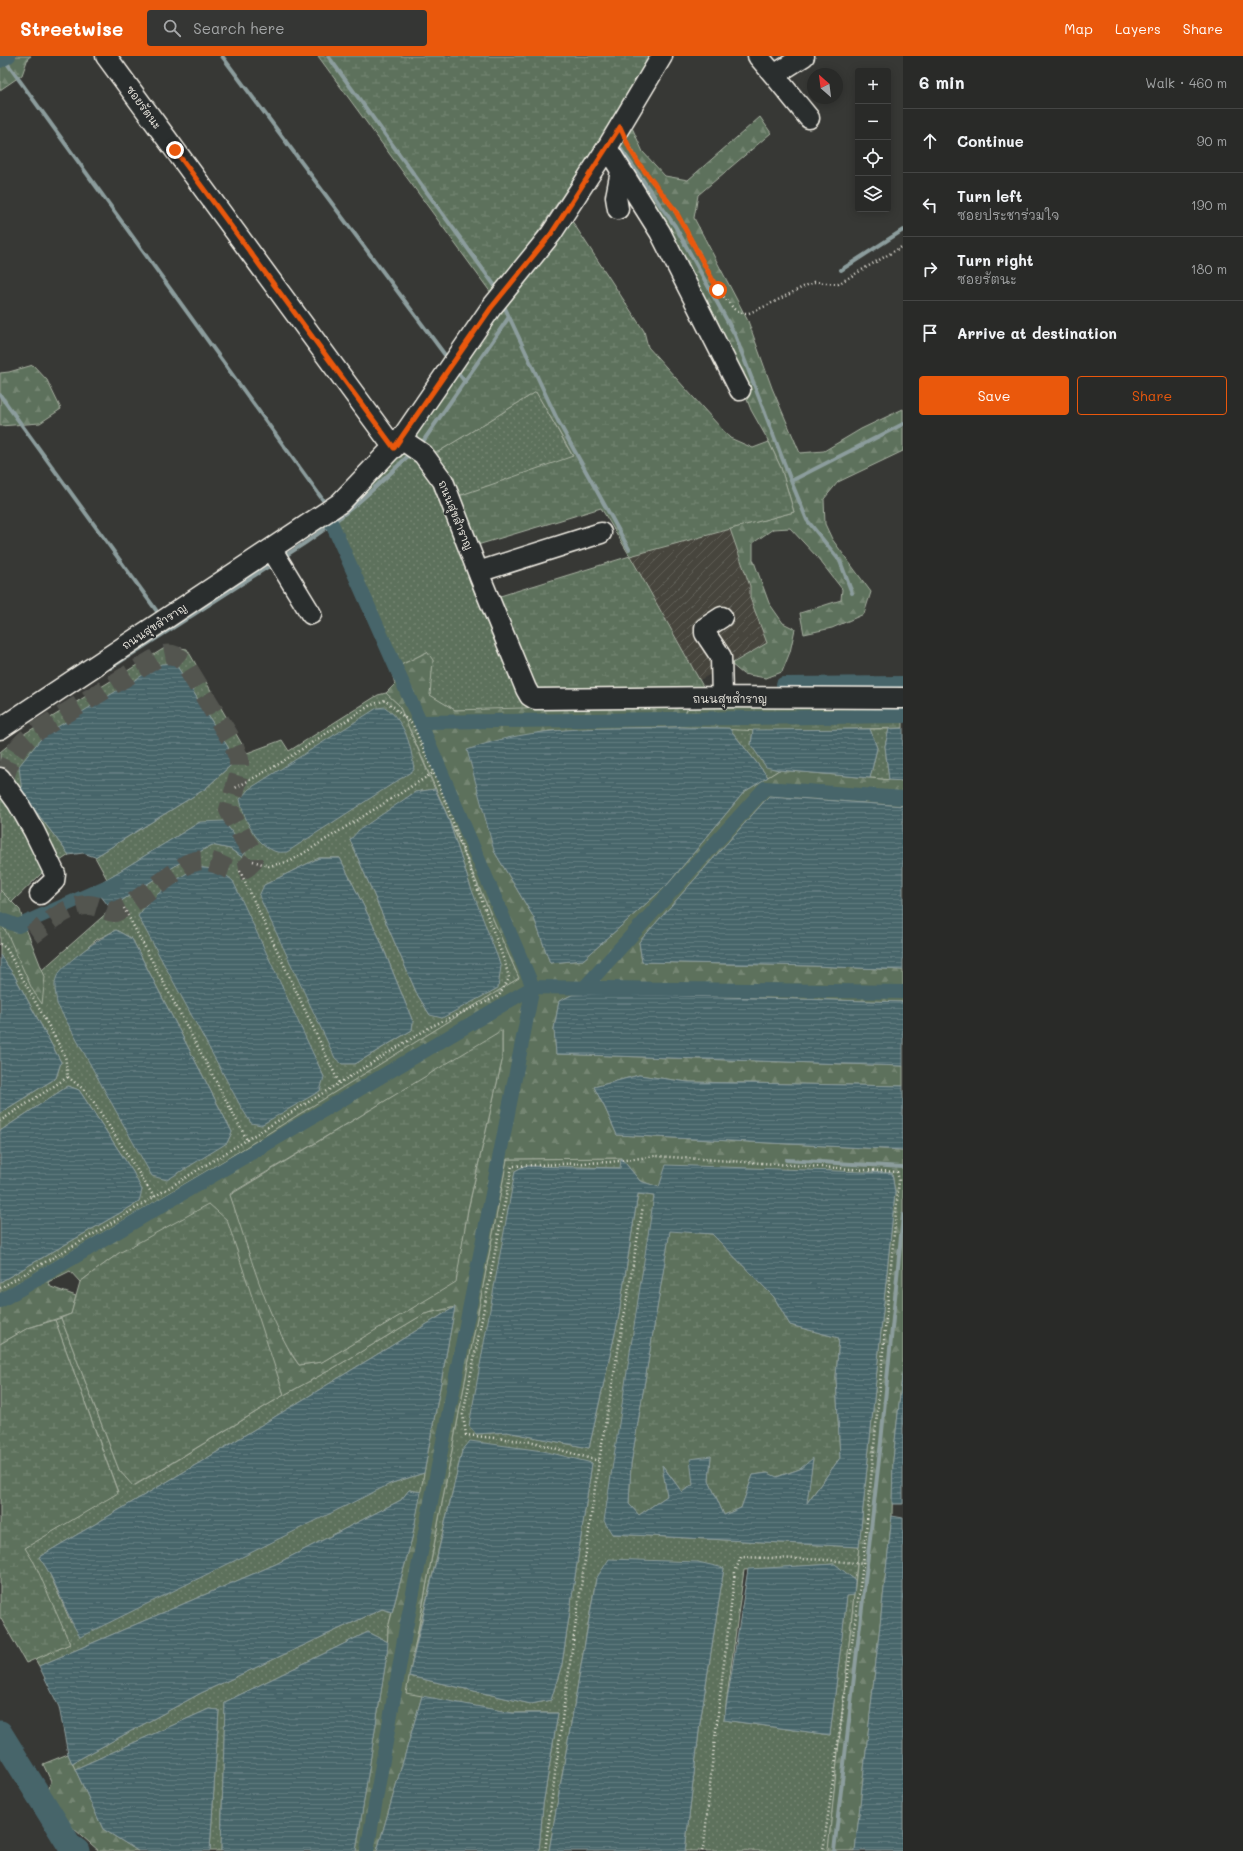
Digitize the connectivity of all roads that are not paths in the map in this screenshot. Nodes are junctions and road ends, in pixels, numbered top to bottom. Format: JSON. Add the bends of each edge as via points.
{"nodes":[{"id":1,"x":106,"y":56,"type":"edge"},
{"id":2,"x":662,"y":56,"type":"edge"},
{"id":3,"x":758,"y":56,"type":"edge"},
{"id":4,"x":804,"y":56,"type":"edge"},
{"id":5,"x":774,"y":75,"type":"junction"},
{"id":6,"x":809,"y":118,"type":"dead end"},
{"id":7,"x":606,"y":148,"type":"junction"},
{"id":8,"x":621,"y":171,"type":"junction"},
{"id":9,"x":618,"y":209,"type":"dead end"},
{"id":10,"x":740,"y":390,"type":"dead end"},
{"id":11,"x":398,"y":444,"type":"junction"},
{"id":12,"x":601,"y":533,"type":"dead end"},
{"id":13,"x":272,"y":550,"type":"junction"},
{"id":14,"x":478,"y":572,"type":"junction"},
{"id":15,"x":311,"y":614,"type":"dead end"},
{"id":16,"x":722,"y":616,"type":"dead end"},
{"id":17,"x":722,"y":697,"type":"junction"},
{"id":18,"x":903,"y":698,"type":"edge"},
{"id":19,"x":0,"y":729,"type":"edge"},
{"id":20,"x":0,"y":778,"type":"edge"},
{"id":21,"x":40,"y":894,"type":"dead end"}],
"edges":[{"from":1,"to":11,"type":"street","name":"ซอยรัตนะ"},
{"from":2,"to":7,"type":"street"},
{"from":3,"to":5,"type":"street"},
{"from":4,"to":5,"type":"street"},
{"from":5,"to":6,"type":"street"},
{"from":7,"to":8,"type":"street"},
{"from":7,"to":11,"type":"street","via":[[551,234],[491,308]]},
{"from":8,"to":9,"type":"street","via":[[616,197]]},
{"from":8,"to":10,"type":"street","via":[[660,232]]},
{"from":11,"to":13,"type":"street","name":"ถนนสุขสำราญ","via":[[340,503]]},
{"from":11,"to":14,"type":"street","name":"ถนนสุขสำราญ","via":[[423,454],[444,481]]},
{"from":12,"to":14,"type":"street"},
{"from":13,"to":15,"type":"street"},
{"from":13,"to":19,"type":"street","name":"ถนนสุขสำราญ"},
{"from":14,"to":17,"type":"street","name":"ถนนสุขสำราญ","via":[[526,689],[535,699]]},
{"from":16,"to":17,"type":"street","via":[[705,628],[704,633],[721,657]]},
{"from":17,"to":18,"type":"street","name":"ถนนสุขสำราญ"},
{"from":20,"to":21,"type":"street","via":[[22,810],[56,874],[54,881]]}]}
